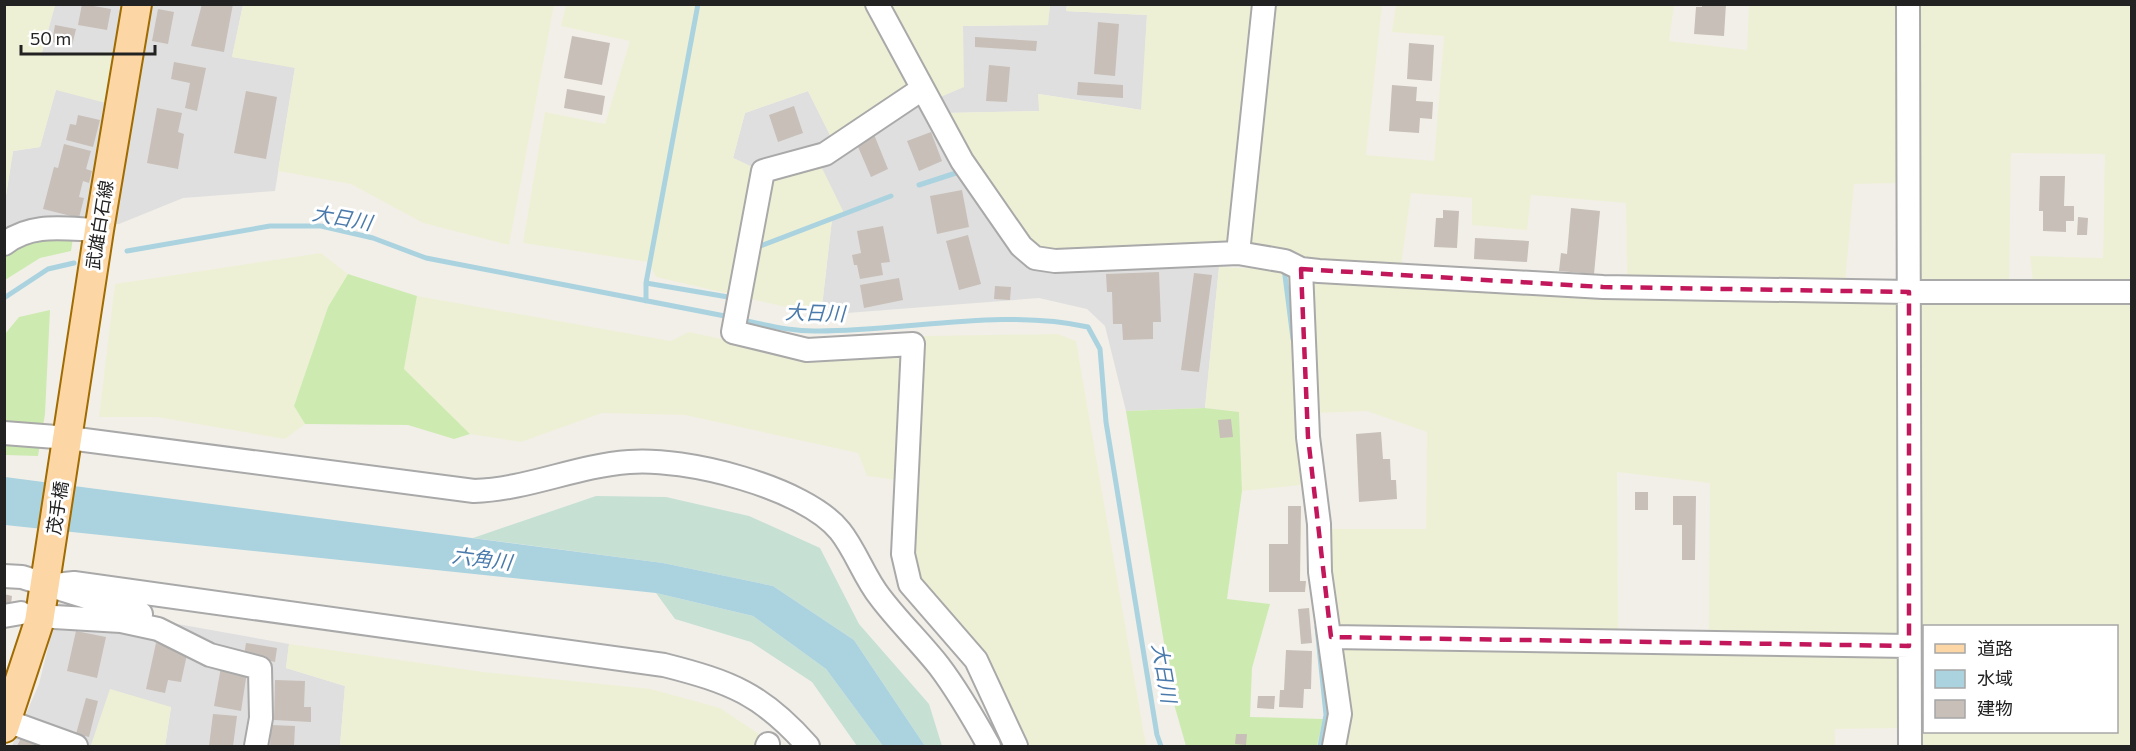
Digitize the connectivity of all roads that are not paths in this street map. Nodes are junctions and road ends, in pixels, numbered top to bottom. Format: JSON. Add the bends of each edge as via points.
{"nodes":[{"id":1,"x":137,"y":4,"type":"edge"},
{"id":2,"x":877,"y":4,"type":"edge"},
{"id":3,"x":1264,"y":4,"type":"edge"},
{"id":4,"x":1908,"y":4,"type":"edge"},
{"id":5,"x":922,"y":89,"type":"junction"},
{"id":6,"x":99,"y":230,"type":"junction"},
{"id":7,"x":4,"y":244,"type":"edge"},
{"id":8,"x":1238,"y":253,"type":"junction"},
{"id":9,"x":1301,"y":269,"type":"junction"},
{"id":10,"x":1909,"y":292,"type":"junction"},
{"id":11,"x":2132,"y":292,"type":"edge"},
{"id":12,"x":4,"y":433,"type":"edge"},
{"id":13,"x":68,"y":442,"type":"junction"},
{"id":14,"x":4,"y":576,"type":"edge"},
{"id":15,"x":47,"y":578,"type":"junction"},
{"id":16,"x":54,"y":617,"type":"dead end"},
{"id":17,"x":158,"y":629,"type":"junction"},
{"id":18,"x":1331,"y":637,"type":"junction"},
{"id":19,"x":1909,"y":646,"type":"junction"},
{"id":20,"x":6,"y":725,"type":"edge"},
{"id":21,"x":76,"y":747,"type":"edge"},
{"id":22,"x":256,"y":747,"type":"edge"},
{"id":23,"x":808,"y":747,"type":"edge"},
{"id":24,"x":989,"y":747,"type":"edge"},
{"id":25,"x":1016,"y":747,"type":"edge"},
{"id":26,"x":1334,"y":747,"type":"edge"},
{"id":27,"x":1910,"y":747,"type":"edge"}],
"edges":[{"from":1,"to":6,"type":"main road","name":"武雄白石線"},
{"from":2,"to":5,"type":"street"},
{"from":3,"to":8,"type":"street"},
{"from":4,"to":10,"type":"street"},
{"from":5,"to":8,"type":"street","via":[[962,161],[1022,246],[1035,258],[1055,261]]},
{"from":5,"to":25,"type":"street","via":[[825,154],[763,171],[733,332],[807,350],[913,344],[903,554],[910,584],[976,660]]},
{"from":6,"to":7,"type":"street","via":[[36,228]]},
{"from":6,"to":13,"type":"main road","name":"武雄白石線"},
{"from":8,"to":9,"type":"street","via":[[1285,261]]},
{"from":9,"to":10,"type":"street","via":[[1603,287]]},
{"from":9,"to":18,"type":"street","via":[[1308,437],[1319,524],[1320,572]]},
{"from":10,"to":11,"type":"street"},
{"from":10,"to":19,"type":"street"},
{"from":12,"to":13,"type":"street"},
{"from":13,"to":15,"type":"main road","name":"茂手橋"},
{"from":13,"to":24,"type":"street","via":[[474,491],[507,490],[589,466],[632,461],[687,465],[771,489],[824,515],[840,531],[879,596],[939,666]]},
{"from":14,"to":15,"type":"street"},
{"from":15,"to":17,"type":"street","via":[[139,612]]},
{"from":15,"to":20,"type":"main road","via":[[39,622]]},
{"from":15,"to":23,"type":"street","via":[[664,664],[718,678],[753,695],[786,721]]},
{"from":16,"to":17,"type":"street","via":[[121,621]]},
{"from":17,"to":22,"type":"street","via":[[210,655],[260,668],[261,718]]},
{"from":18,"to":19,"type":"street"},
{"from":18,"to":26,"type":"street","via":[[1340,714]]},
{"from":19,"to":27,"type":"street"},
{"from":20,"to":21,"type":"street"}]}
